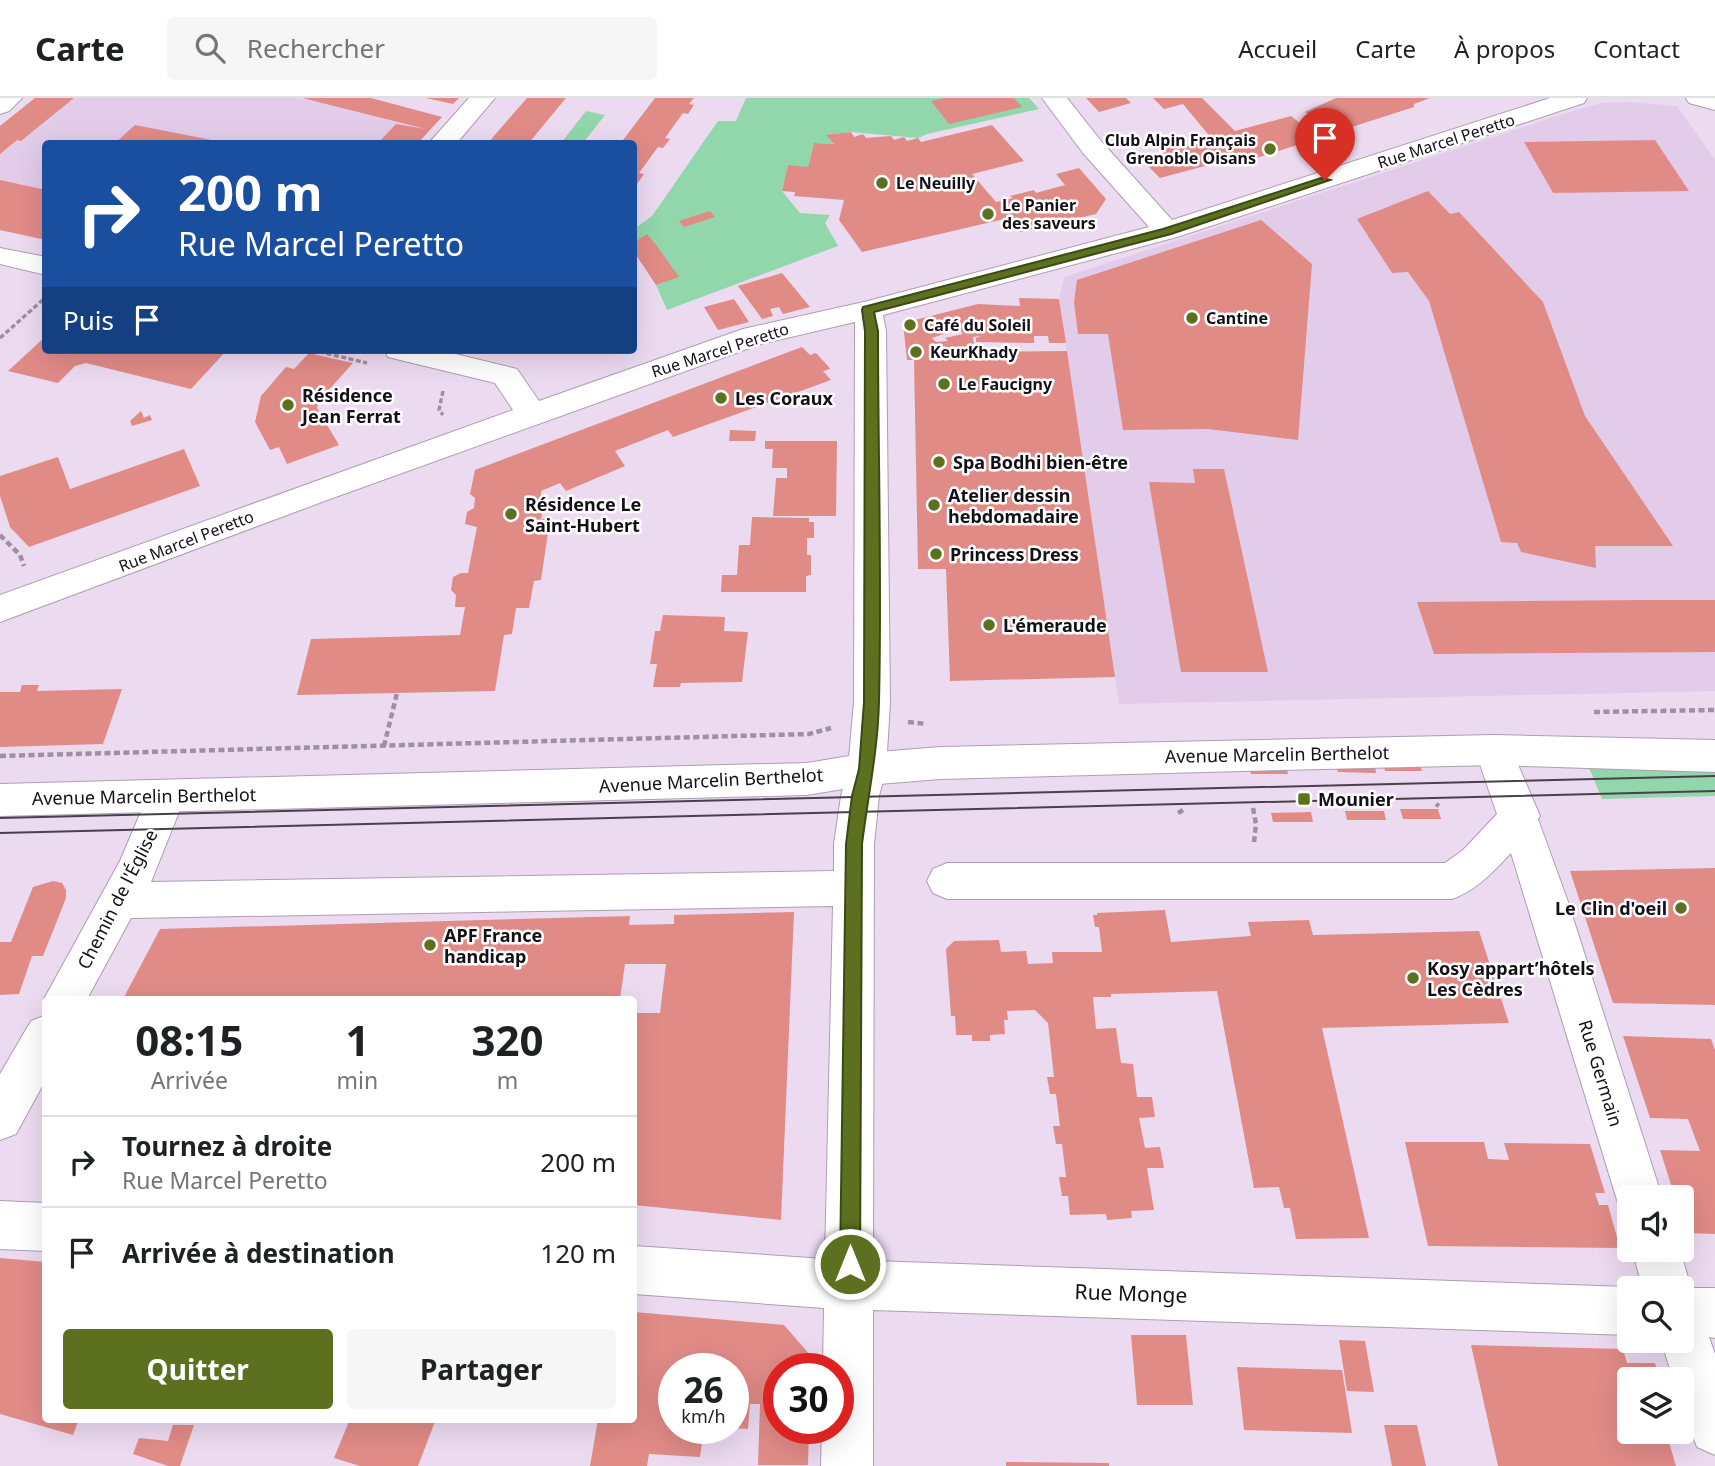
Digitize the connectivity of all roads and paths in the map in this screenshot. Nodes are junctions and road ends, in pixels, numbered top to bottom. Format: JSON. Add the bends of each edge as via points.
{"nodes":[{"id":1,"x":10,"y":98,"type":"edge"},
{"id":2,"x":482,"y":98,"type":"edge"},
{"id":3,"x":1054,"y":98,"type":"edge"},
{"id":4,"x":1575,"y":98,"type":"edge"},
{"id":5,"x":1698,"y":98,"type":"edge"},
{"id":6,"x":1715,"y":102,"type":"edge"},
{"id":7,"x":0,"y":106,"type":"edge"},
{"id":8,"x":445,"y":140,"type":"edge"},
{"id":9,"x":1167,"y":231,"type":"junction"},
{"id":10,"x":0,"y":256,"type":"edge"},
{"id":11,"x":42,"y":265,"type":"edge"},
{"id":12,"x":42,"y":301,"type":"edge"},
{"id":13,"x":868,"y":310,"type":"junction"},
{"id":14,"x":0,"y":338,"type":"edge"},
{"id":15,"x":415,"y":354,"type":"edge"},
{"id":16,"x":443,"y":387,"type":"dead end"},
{"id":17,"x":532,"y":414,"type":"junction"},
{"id":18,"x":443,"y":415,"type":"dead end"},
{"id":19,"x":0,"y":609,"type":"edge"},
{"id":20,"x":397,"y":693,"type":"dead end"},
{"id":21,"x":809,"y":734,"type":"dead end"},
{"id":22,"x":384,"y":746,"type":"junction"},
{"id":23,"x":1494,"y":750,"type":"junction"},
{"id":24,"x":0,"y":756,"type":"edge"},
{"id":25,"x":1715,"y":756,"type":"edge"},
{"id":26,"x":867,"y":769,"type":"junction"},
{"id":27,"x":166,"y":797,"type":"junction"},
{"id":28,"x":0,"y":800,"type":"edge"},
{"id":29,"x":1520,"y":816,"type":"junction"},
{"id":30,"x":947,"y":881,"type":"dead end"},
{"id":31,"x":854,"y":888,"type":"junction"},
{"id":32,"x":119,"y":900,"type":"junction"},
{"id":33,"x":67,"y":996,"type":"edge"},
{"id":34,"x":42,"y":1042,"type":"edge"},
{"id":35,"x":0,"y":1118,"type":"edge"},
{"id":36,"x":1635,"y":1185,"type":"edge"},
{"id":37,"x":0,"y":1225,"type":"edge"},
{"id":38,"x":42,"y":1227,"type":"edge"},
{"id":39,"x":637,"y":1270,"type":"edge"},
{"id":40,"x":850,"y":1284,"type":"junction"},
{"id":41,"x":1617,"y":1311,"type":"edge"},
{"id":42,"x":1694,"y":1312,"type":"edge"},
{"id":43,"x":1715,"y":1313,"type":"edge"},
{"id":44,"x":1690,"y":1353,"type":"edge"},
{"id":45,"x":1715,"y":1429,"type":"edge"},
{"id":46,"x":847,"y":1466,"type":"edge"}],
"edges":[{"from":1,"to":7,"type":"street"},
{"from":2,"to":8,"type":"street"},
{"from":3,"to":9,"type":"street"},
{"from":4,"to":9,"type":"street","name":"Rue Marcel Peretto"},
{"from":5,"to":6,"type":"street"},
{"from":9,"to":13,"type":"street","name":"Rue Marcel Peretto"},
{"from":10,"to":11,"type":"street"},
{"from":12,"to":14,"type":"path"},
{"from":13,"to":17,"type":"street","name":"Rue Marcel Peretto","via":[[752,337]]},
{"from":13,"to":26,"type":"street","via":[[872,331],[872,702]]},
{"from":15,"to":17,"type":"street","via":[[506,376]]},
{"from":16,"to":18,"type":"path","via":[[439,410]]},
{"from":17,"to":19,"type":"street","name":"Rue Marcel Peretto"},
{"from":20,"to":22,"type":"path"},
{"from":21,"to":22,"type":"path"},
{"from":22,"to":24,"type":"path"},
{"from":23,"to":25,"type":"street","name":"Avenue Marcelin Berthelot"},
{"from":23,"to":26,"type":"street","name":"Avenue Marcelin Berthelot","via":[[940,763]]},
{"from":23,"to":29,"type":"street","name":"Rue Germain"},
{"from":26,"to":27,"type":"street","name":"Avenue Marcelin Berthelot","via":[[807,779]]},
{"from":26,"to":31,"type":"street","via":[[856,822]]},
{"from":27,"to":28,"type":"street","name":"Avenue Marcelin Berthelot"},
{"from":27,"to":32,"type":"street","name":"Chemin de l'Église"},
{"from":29,"to":30,"type":"street","via":[[1477,862],[1452,881]]},
{"from":29,"to":36,"type":"street","name":"Rue Germain"},
{"from":31,"to":32,"type":"street"},
{"from":31,"to":40,"type":"street"},
{"from":32,"to":33,"type":"street","name":"Chemin de l'Église"},
{"from":34,"to":35,"type":"street"},
{"from":37,"to":38,"type":"street"},
{"from":39,"to":40,"type":"street","name":"Rue Monge"},
{"from":40,"to":41,"type":"street","name":"Rue Monge"},
{"from":40,"to":46,"type":"street"},
{"from":42,"to":43,"type":"street"},
{"from":44,"to":45,"type":"street"}]}
